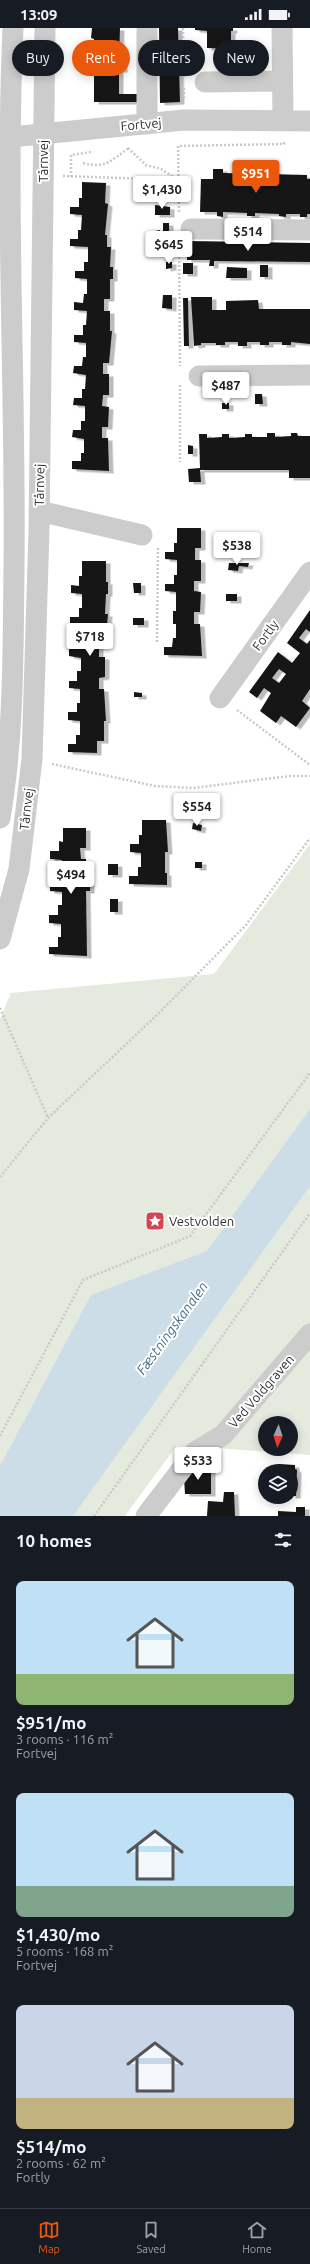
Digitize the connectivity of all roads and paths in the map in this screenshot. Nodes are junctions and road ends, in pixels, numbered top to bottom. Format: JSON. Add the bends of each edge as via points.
{"nodes":[{"id":1,"x":13,"y":28,"type":"edge"},
{"id":2,"x":45,"y":28,"type":"edge"},
{"id":3,"x":282,"y":28,"type":"edge"},
{"id":4,"x":147,"y":31,"type":"dead end"},
{"id":5,"x":282,"y":81,"type":"junction"},
{"id":6,"x":205,"y":82,"type":"dead end"},
{"id":7,"x":310,"y":121,"type":"edge"},
{"id":8,"x":147,"y":124,"type":"junction"},
{"id":9,"x":283,"y":128,"type":"junction"},
{"id":10,"x":44,"y":133,"type":"junction"},
{"id":11,"x":5,"y":138,"type":"edge"},
{"id":12,"x":124,"y":145,"type":"dead end"},
{"id":13,"x":84,"y":154,"type":"dead end"},
{"id":14,"x":43,"y":171,"type":"junction"},
{"id":15,"x":71,"y":177,"type":"junction"},
{"id":16,"x":179,"y":180,"type":"junction"},
{"id":17,"x":183,"y":230,"type":"junction"},
{"id":18,"x":310,"y":230,"type":"edge"},
{"id":19,"x":180,"y":368,"type":"dead end"},
{"id":20,"x":310,"y":375,"type":"edge"},
{"id":21,"x":199,"y":376,"type":"dead end"},
{"id":22,"x":180,"y":384,"type":"dead end"},
{"id":23,"x":180,"y":462,"type":"dead end"},
{"id":24,"x":39,"y":511,"type":"junction"},
{"id":25,"x":7,"y":527,"type":"edge"},
{"id":26,"x":142,"y":535,"type":"joint"},
{"id":27,"x":310,"y":572,"type":"edge"},
{"id":28,"x":157,"y":642,"type":"dead end"},
{"id":29,"x":220,"y":698,"type":"joint"},
{"id":30,"x":32,"y":759,"type":"junction"},
{"id":31,"x":310,"y":765,"type":"edge"},
{"id":32,"x":310,"y":776,"type":"edge"},
{"id":33,"x":0,"y":818,"type":"edge"},
{"id":34,"x":310,"y":838,"type":"edge"},
{"id":35,"x":0,"y":939,"type":"edge"},
{"id":36,"x":0,"y":1008,"type":"edge"},
{"id":37,"x":310,"y":1073,"type":"edge"},
{"id":38,"x":48,"y":1118,"type":"junction"},
{"id":39,"x":0,"y":1178,"type":"edge"},
{"id":40,"x":310,"y":1213,"type":"edge"},
{"id":41,"x":310,"y":1334,"type":"edge"},
{"id":42,"x":0,"y":1436,"type":"edge"},
{"id":43,"x":94,"y":1516,"type":"edge"},
{"id":44,"x":146,"y":1516,"type":"edge"}],
"edges":[{"from":1,"to":11,"type":"street","name":"Tårnvej"},
{"from":2,"to":10,"type":"street","name":"Tårnvej"},
{"from":3,"to":5,"type":"street"},
{"from":4,"to":8,"type":"street"},
{"from":5,"to":6,"type":"street"},
{"from":5,"to":9,"type":"street"},
{"from":7,"to":9,"type":"street","name":"Fortvej"},
{"from":8,"to":9,"type":"street","name":"Fortvej","via":[[184,120]]},
{"from":8,"to":10,"type":"street","name":"Fortvej"},
{"from":9,"to":16,"type":"path","via":[[284,144],[178,146]]},
{"from":10,"to":11,"type":"street","name":"Fortvej"},
{"from":10,"to":14,"type":"street","name":"Tårnvej"},
{"from":11,"to":25,"type":"street","name":"Tårnvej"},
{"from":12,"to":16,"type":"path","via":[[146,165],[161,169]]},
{"from":13,"to":15,"type":"path","via":[[71,155]]},
{"from":14,"to":15,"type":"path"},
{"from":14,"to":24,"type":"street","name":"Tårnvej"},
{"from":15,"to":16,"type":"path"},
{"from":16,"to":17,"type":"path"},
{"from":17,"to":18,"type":"street"},
{"from":17,"to":19,"type":"path"},
{"from":20,"to":21,"type":"street"},
{"from":22,"to":23,"type":"path"},
{"from":24,"to":26,"type":"street"},
{"from":24,"to":30,"type":"street","name":"Tårnvej"},
{"from":25,"to":33,"type":"street","name":"Tårnvej","via":[[13,685],[7,778]]},
{"from":26,"to":28,"type":"path","via":[[147,543],[158,543]]},
{"from":27,"to":29,"type":"street","name":"Fortly"},
{"from":29,"to":31,"type":"path"},
{"from":30,"to":32,"type":"path","via":[[156,786],[193,788],[290,776]]},
{"from":30,"to":35,"type":"street","name":"Tårnvej","via":[[19,869]]},
{"from":34,"to":38,"type":"path","via":[[246,925],[157,1015]]},
{"from":36,"to":38,"type":"path"},
{"from":37,"to":42,"type":"path","via":[[190,1236],[83,1280]]},
{"from":38,"to":39,"type":"path"},
{"from":40,"to":43,"type":"path"},
{"from":41,"to":44,"type":"street","name":"Ved Voldgraven","via":[[223,1434],[195,1452]]}]}
